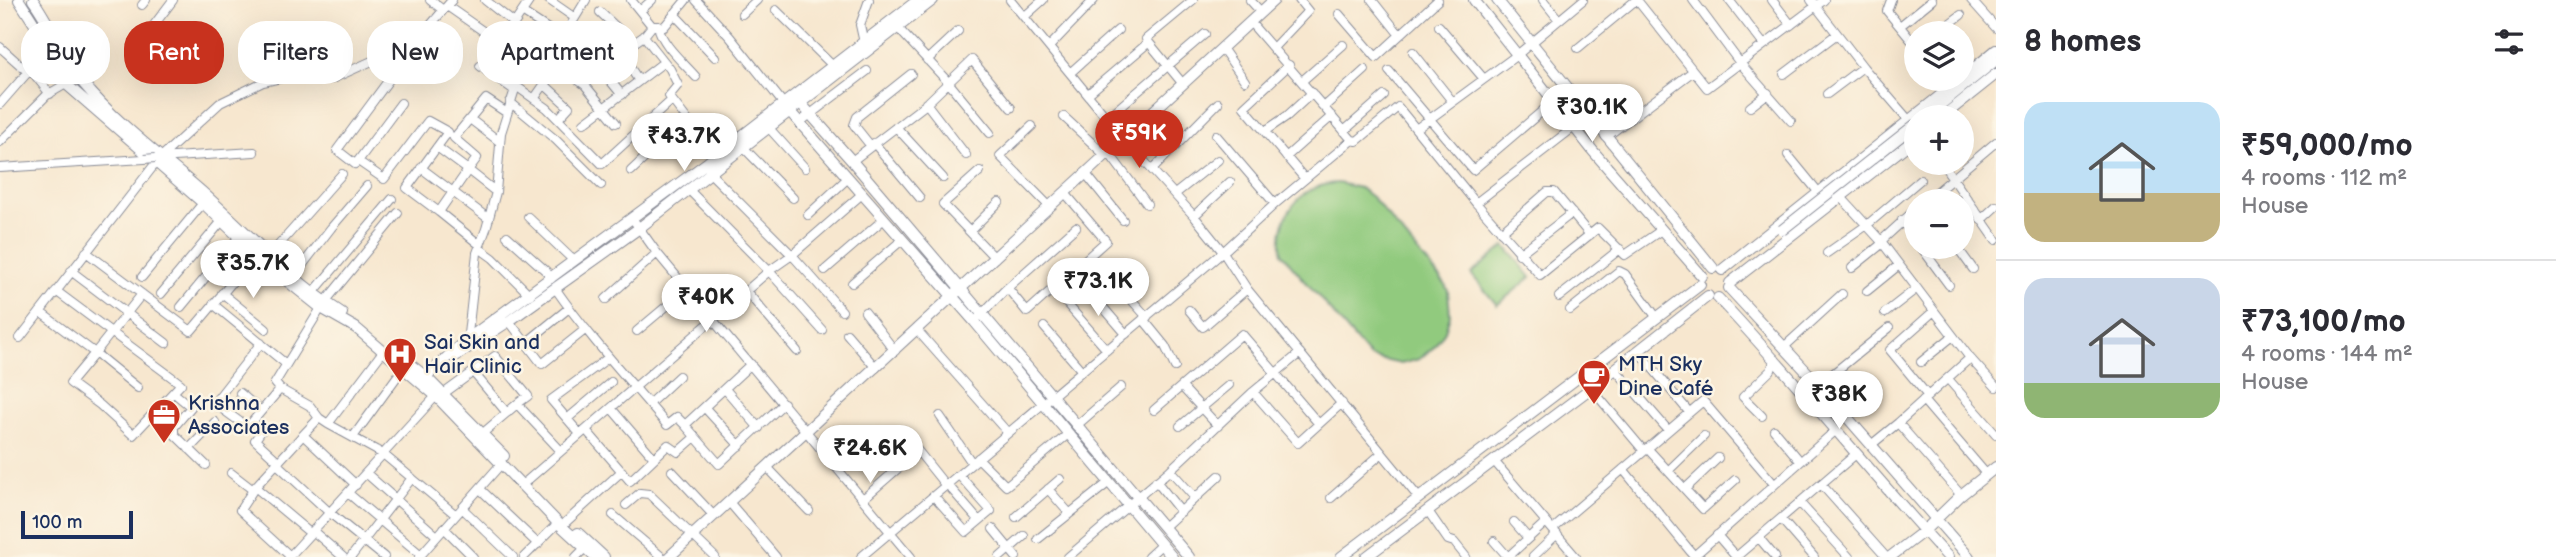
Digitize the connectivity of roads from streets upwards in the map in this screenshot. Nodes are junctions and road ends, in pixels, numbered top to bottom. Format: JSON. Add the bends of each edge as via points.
{"nodes":[{"id":1,"x":19,"y":0,"type":"edge"},
{"id":2,"x":173,"y":0,"type":"edge"},
{"id":3,"x":430,"y":0,"type":"edge"},
{"id":4,"x":485,"y":0,"type":"edge"},
{"id":5,"x":529,"y":0,"type":"edge"},
{"id":6,"x":549,"y":0,"type":"edge"},
{"id":7,"x":586,"y":0,"type":"edge"},
{"id":8,"x":631,"y":0,"type":"edge"},
{"id":9,"x":652,"y":0,"type":"edge"},
{"id":10,"x":686,"y":0,"type":"edge"},
{"id":11,"x":696,"y":0,"type":"edge"},
{"id":12,"x":757,"y":0,"type":"edge"},
{"id":13,"x":869,"y":0,"type":"edge"},
{"id":14,"x":918,"y":0,"type":"edge"},
{"id":15,"x":933,"y":0,"type":"edge"},
{"id":16,"x":1010,"y":0,"type":"edge"},
{"id":17,"x":1043,"y":0,"type":"edge"},
{"id":18,"x":1094,"y":0,"type":"edge"},
{"id":19,"x":1193,"y":0,"type":"edge"},
{"id":20,"x":1250,"y":0,"type":"edge"},
{"id":21,"x":1274,"y":0,"type":"edge"},
{"id":22,"x":1299,"y":0,"type":"edge"},
{"id":23,"x":1372,"y":0,"type":"edge"},
{"id":24,"x":1438,"y":0,"type":"edge"},
{"id":25,"x":1474,"y":0,"type":"edge"},
{"id":26,"x":1497,"y":0,"type":"edge"},
{"id":27,"x":1543,"y":0,"type":"edge"},
{"id":28,"x":1583,"y":0,"type":"edge"},
{"id":29,"x":1636,"y":0,"type":"edge"},
{"id":30,"x":1693,"y":0,"type":"edge"},
{"id":31,"x":1729,"y":0,"type":"edge"},
{"id":32,"x":1772,"y":0,"type":"edge"},
{"id":33,"x":1824,"y":0,"type":"edge"},
{"id":34,"x":1891,"y":0,"type":"edge"},
{"id":35,"x":1932,"y":0,"type":"edge"},
{"id":36,"x":1971,"y":0,"type":"edge"},
{"id":37,"x":39,"y":2,"type":"edge"},
{"id":38,"x":1813,"y":3,"type":"edge"},
{"id":39,"x":447,"y":5,"type":"edge"},
{"id":40,"x":776,"y":10,"type":"dead end"},
{"id":41,"x":640,"y":11,"type":"junction"},
{"id":42,"x":522,"y":12,"type":"junction"},
{"id":43,"x":600,"y":12,"type":"dead end"},
{"id":44,"x":1261,"y":12,"type":"junction"},
{"id":45,"x":674,"y":14,"type":"junction"},
{"id":46,"x":742,"y":14,"type":"dead end"},
{"id":47,"x":1339,"y":14,"type":"dead end"},
{"id":48,"x":1961,"y":15,"type":"dead end"},
{"id":49,"x":1024,"y":17,"type":"junction"},
{"id":50,"x":575,"y":18,"type":"junction"},
{"id":51,"x":1559,"y":20,"type":"junction"},
{"id":52,"x":157,"y":21,"type":"edge"},
{"id":53,"x":434,"y":21,"type":"edge"},
{"id":54,"x":511,"y":21,"type":"edge"},
{"id":55,"x":515,"y":21,"type":"edge"},
{"id":56,"x":536,"y":21,"type":"edge"},
{"id":57,"x":573,"y":21,"type":"edge"},
{"id":58,"x":610,"y":21,"type":"edge"},
{"id":59,"x":1953,"y":21,"type":"edge"},
{"id":60,"x":1250,"y":22,"type":"junction"},
{"id":61,"x":1791,"y":25,"type":"junction"},
{"id":62,"x":477,"y":26,"type":"edge"},
{"id":63,"x":655,"y":26,"type":"junction"},
{"id":64,"x":1439,"y":26,"type":"dead end"},
{"id":65,"x":1899,"y":26,"type":"junction"},
{"id":66,"x":897,"y":27,"type":"junction"},
{"id":67,"x":1996,"y":28,"type":"edge"},
{"id":68,"x":1118,"y":30,"type":"dead end"},
{"id":69,"x":958,"y":31,"type":"dead end"},
{"id":70,"x":1904,"y":32,"type":"edge"},
{"id":71,"x":1205,"y":34,"type":"dead end"},
{"id":72,"x":1399,"y":34,"type":"junction"},
{"id":73,"x":1837,"y":34,"type":"junction"},
{"id":74,"x":644,"y":36,"type":"junction"},
{"id":75,"x":638,"y":40,"type":"edge"},
{"id":76,"x":864,"y":43,"type":"junction"},
{"id":77,"x":1148,"y":43,"type":"junction"},
{"id":78,"x":1531,"y":43,"type":"junction"},
{"id":79,"x":1343,"y":45,"type":"dead end"},
{"id":80,"x":1764,"y":46,"type":"junction"},
{"id":81,"x":0,"y":47,"type":"edge"},
{"id":82,"x":1049,"y":47,"type":"junction"},
{"id":83,"x":1222,"y":48,"type":"junction"},
{"id":84,"x":1273,"y":48,"type":"junction"},
{"id":85,"x":1578,"y":48,"type":"dead end"},
{"id":86,"x":1996,"y":50,"type":"edge"},
{"id":87,"x":1413,"y":52,"type":"dead end"},
{"id":88,"x":1517,"y":55,"type":"junction"},
{"id":89,"x":715,"y":57,"type":"dead end"},
{"id":90,"x":927,"y":60,"type":"junction"},
{"id":91,"x":1996,"y":60,"type":"edge"},
{"id":92,"x":664,"y":62,"type":"junction"},
{"id":93,"x":367,"y":63,"type":"edge"},
{"id":94,"x":1740,"y":63,"type":"junction"},
{"id":95,"x":1167,"y":65,"type":"junction"},
{"id":96,"x":1289,"y":65,"type":"junction"},
{"id":97,"x":21,"y":66,"type":"edge"},
{"id":98,"x":833,"y":66,"type":"junction"},
{"id":99,"x":1863,"y":67,"type":"junction"},
{"id":100,"x":1996,"y":67,"type":"edge"},
{"id":101,"x":1974,"y":68,"type":"edge"},
{"id":102,"x":1365,"y":70,"type":"dead end"},
{"id":103,"x":867,"y":71,"type":"dead end"},
{"id":104,"x":1389,"y":71,"type":"dead end"},
{"id":105,"x":1692,"y":72,"type":"junction"},
{"id":106,"x":1070,"y":73,"type":"junction"},
{"id":107,"x":911,"y":74,"type":"dead end"},
{"id":108,"x":1996,"y":74,"type":"edge"},
{"id":109,"x":1784,"y":75,"type":"dead end"},
{"id":110,"x":696,"y":77,"type":"dead end"},
{"id":111,"x":1484,"y":79,"type":"junction"},
{"id":112,"x":21,"y":80,"type":"edge"},
{"id":113,"x":639,"y":81,"type":"joint"},
{"id":114,"x":1245,"y":81,"type":"dead end"},
{"id":115,"x":1303,"y":81,"type":"junction"},
{"id":116,"x":948,"y":82,"type":"junction"},
{"id":117,"x":42,"y":84,"type":"edge"},
{"id":118,"x":386,"y":84,"type":"edge"},
{"id":119,"x":509,"y":84,"type":"edge"},
{"id":120,"x":515,"y":84,"type":"edge"},
{"id":121,"x":544,"y":84,"type":"joint"},
{"id":122,"x":583,"y":84,"type":"edge"},
{"id":123,"x":613,"y":84,"type":"edge"},
{"id":124,"x":1183,"y":84,"type":"junction"},
{"id":125,"x":66,"y":85,"type":"junction"},
{"id":126,"x":515,"y":88,"type":"junction"},
{"id":127,"x":1947,"y":91,"type":"edge"},
{"id":128,"x":1312,"y":93,"type":"junction"},
{"id":129,"x":1768,"y":93,"type":"junction"},
{"id":130,"x":50,"y":94,"type":"junction"},
{"id":131,"x":622,"y":94,"type":"junction"},
{"id":132,"x":1088,"y":94,"type":"junction"},
{"id":133,"x":1827,"y":94,"type":"dead end"},
{"id":134,"x":1384,"y":96,"type":"dead end"},
{"id":135,"x":534,"y":99,"type":"junction"},
{"id":136,"x":797,"y":99,"type":"junction"},
{"id":137,"x":672,"y":100,"type":"junction"},
{"id":138,"x":1452,"y":101,"type":"junction"},
{"id":139,"x":1554,"y":101,"type":"junction"},
{"id":140,"x":510,"y":102,"type":"junction"},
{"id":141,"x":401,"y":103,"type":"dead end"},
{"id":142,"x":926,"y":103,"type":"junction"},
{"id":143,"x":1218,"y":103,"type":"dead end"},
{"id":144,"x":0,"y":104,"type":"edge"},
{"id":145,"x":1934,"y":105,"type":"edge"},
{"id":146,"x":1940,"y":105,"type":"edge"},
{"id":147,"x":1948,"y":105,"type":"edge"},
{"id":148,"x":1957,"y":105,"type":"edge"},
{"id":149,"x":786,"y":107,"type":"junction"},
{"id":150,"x":1324,"y":107,"type":"junction"},
{"id":151,"x":1750,"y":107,"type":"dead end"},
{"id":152,"x":605,"y":108,"type":"junction"},
{"id":153,"x":1011,"y":108,"type":"dead end"},
{"id":154,"x":507,"y":113,"type":"junction"},
{"id":155,"x":811,"y":114,"type":"junction"},
{"id":156,"x":1904,"y":114,"type":"edge"},
{"id":157,"x":1332,"y":116,"type":"junction"},
{"id":158,"x":1064,"y":117,"type":"dead end"},
{"id":159,"x":1107,"y":118,"type":"junction"},
{"id":160,"x":1430,"y":118,"type":"junction"},
{"id":161,"x":470,"y":119,"type":"junction"},
{"id":162,"x":558,"y":119,"type":"junction"},
{"id":163,"x":686,"y":119,"type":"junction"},
{"id":164,"x":1791,"y":121,"type":"dead end"},
{"id":165,"x":800,"y":122,"type":"junction"},
{"id":166,"x":584,"y":123,"type":"dead end"},
{"id":167,"x":616,"y":123,"type":"dead end"},
{"id":168,"x":1032,"y":126,"type":"dead end"},
{"id":169,"x":768,"y":127,"type":"junction"},
{"id":170,"x":896,"y":127,"type":"junction"},
{"id":171,"x":1574,"y":127,"type":"junction"},
{"id":172,"x":1416,"y":129,"type":"junction"},
{"id":173,"x":1265,"y":131,"type":"junction"},
{"id":174,"x":1344,"y":131,"type":"junction"},
{"id":175,"x":1904,"y":133,"type":"edge"},
{"id":176,"x":990,"y":134,"type":"dead end"},
{"id":177,"x":1904,"y":134,"type":"edge"},
{"id":178,"x":451,"y":135,"type":"junction"},
{"id":179,"x":1216,"y":135,"type":"dead end"},
{"id":180,"x":1606,"y":137,"type":"junction"},
{"id":181,"x":1124,"y":139,"type":"junction"},
{"id":182,"x":1352,"y":140,"type":"junction"},
{"id":183,"x":0,"y":142,"type":"edge"},
{"id":184,"x":500,"y":142,"type":"junction"},
{"id":185,"x":1996,"y":142,"type":"edge"},
{"id":186,"x":872,"y":144,"type":"junction"},
{"id":187,"x":437,"y":147,"type":"junction"},
{"id":188,"x":744,"y":147,"type":"junction"},
{"id":189,"x":1904,"y":147,"type":"edge"},
{"id":190,"x":254,"y":152,"type":"dead end"},
{"id":191,"x":966,"y":155,"type":"dead end"},
{"id":192,"x":1107,"y":155,"type":"junction"},
{"id":193,"x":1788,"y":155,"type":"dead end"},
{"id":194,"x":1286,"y":157,"type":"junction"},
{"id":195,"x":157,"y":160,"type":"junction"},
{"id":196,"x":1218,"y":160,"type":"dead end"},
{"id":197,"x":358,"y":161,"type":"junction"},
{"id":198,"x":852,"y":161,"type":"junction"},
{"id":199,"x":711,"y":164,"type":"junction"},
{"id":200,"x":0,"y":168,"type":"edge"},
{"id":201,"x":421,"y":168,"type":"junction"},
{"id":202,"x":804,"y":168,"type":"dead end"},
{"id":203,"x":1153,"y":169,"type":"junction"},
{"id":204,"x":468,"y":170,"type":"junction"},
{"id":205,"x":631,"y":171,"type":"dead end"},
{"id":206,"x":980,"y":171,"type":"dead end"},
{"id":207,"x":342,"y":174,"type":"dead end"},
{"id":208,"x":1086,"y":174,"type":"junction"},
{"id":209,"x":1953,"y":177,"type":"junction"},
{"id":210,"x":848,"y":178,"type":"junction"},
{"id":211,"x":943,"y":178,"type":"dead end"},
{"id":212,"x":1305,"y":179,"type":"junction"},
{"id":213,"x":1920,"y":180,"type":"dead end"},
{"id":214,"x":1230,"y":182,"type":"dead end"},
{"id":215,"x":601,"y":185,"type":"dead end"},
{"id":216,"x":367,"y":186,"type":"dead end"},
{"id":217,"x":688,"y":189,"type":"junction"},
{"id":218,"x":1940,"y":189,"type":"edge"},
{"id":219,"x":453,"y":192,"type":"junction"},
{"id":220,"x":496,"y":192,"type":"junction"},
{"id":221,"x":1065,"y":193,"type":"junction"},
{"id":222,"x":862,"y":194,"type":"junction"},
{"id":223,"x":1175,"y":194,"type":"junction"},
{"id":224,"x":1820,"y":194,"type":"junction"},
{"id":225,"x":1841,"y":197,"type":"junction"},
{"id":226,"x":793,"y":198,"type":"dead end"},
{"id":227,"x":919,"y":198,"type":"dead end"},
{"id":228,"x":392,"y":199,"type":"dead end"},
{"id":229,"x":999,"y":202,"type":"dead end"},
{"id":230,"x":203,"y":203,"type":"junction"},
{"id":231,"x":1476,"y":203,"type":"junction"},
{"id":232,"x":1147,"y":204,"type":"dead end"},
{"id":233,"x":1275,"y":204,"type":"junction"},
{"id":234,"x":1996,"y":206,"type":"edge"},
{"id":235,"x":1050,"y":207,"type":"junction"},
{"id":236,"x":439,"y":212,"type":"junction"},
{"id":237,"x":398,"y":213,"type":"dead end"},
{"id":238,"x":1572,"y":213,"type":"junction"},
{"id":239,"x":808,"y":215,"type":"dead end"},
{"id":240,"x":1194,"y":216,"type":"junction"},
{"id":241,"x":528,"y":217,"type":"dead end"},
{"id":242,"x":632,"y":218,"type":"junction"},
{"id":243,"x":489,"y":219,"type":"junction"},
{"id":244,"x":884,"y":219,"type":"junction"},
{"id":245,"x":1123,"y":220,"type":"dead end"},
{"id":246,"x":1902,"y":220,"type":"joint"},
{"id":247,"x":1981,"y":220,"type":"junction"},
{"id":248,"x":222,"y":221,"type":"junction"},
{"id":249,"x":1904,"y":223,"type":"edge"},
{"id":250,"x":1867,"y":225,"type":"junction"},
{"id":251,"x":1076,"y":227,"type":"dead end"},
{"id":252,"x":638,"y":229,"type":"junction"},
{"id":253,"x":970,"y":231,"type":"junction"},
{"id":254,"x":1660,"y":231,"type":"junction"},
{"id":255,"x":1501,"y":232,"type":"junction"},
{"id":256,"x":1782,"y":233,"type":"junction"},
{"id":257,"x":1590,"y":234,"type":"junction"},
{"id":258,"x":507,"y":236,"type":"dead end"},
{"id":259,"x":238,"y":238,"type":"junction"},
{"id":260,"x":902,"y":240,"type":"junction"},
{"id":261,"x":1996,"y":240,"type":"edge"},
{"id":262,"x":1882,"y":242,"type":"junction"},
{"id":263,"x":479,"y":247,"type":"junction"},
{"id":264,"x":1619,"y":249,"type":"junction"},
{"id":265,"x":86,"y":252,"type":"junction"},
{"id":266,"x":1223,"y":252,"type":"junction"},
{"id":267,"x":1827,"y":253,"type":"dead end"},
{"id":268,"x":256,"y":254,"type":"junction"},
{"id":269,"x":657,"y":254,"type":"junction"},
{"id":270,"x":1520,"y":254,"type":"junction"},
{"id":271,"x":792,"y":255,"type":"junction"},
{"id":272,"x":269,"y":256,"type":"junction"},
{"id":273,"x":995,"y":258,"type":"junction"},
{"id":274,"x":1737,"y":258,"type":"junction"},
{"id":275,"x":1930,"y":259,"type":"edge"},
{"id":276,"x":1966,"y":259,"type":"edge"},
{"id":277,"x":574,"y":261,"type":"junction"},
{"id":278,"x":1899,"y":265,"type":"junction"},
{"id":279,"x":1852,"y":268,"type":"dead end"},
{"id":280,"x":1717,"y":269,"type":"junction"},
{"id":281,"x":1973,"y":269,"type":"dead end"},
{"id":282,"x":825,"y":270,"type":"dead end"},
{"id":283,"x":71,"y":271,"type":"junction"},
{"id":284,"x":769,"y":271,"type":"junction"},
{"id":285,"x":1747,"y":272,"type":"junction"},
{"id":286,"x":1109,"y":275,"type":"dead end"},
{"id":287,"x":142,"y":276,"type":"dead end"},
{"id":288,"x":294,"y":276,"type":"junction"},
{"id":289,"x":1701,"y":281,"type":"junction"},
{"id":290,"x":852,"y":283,"type":"dead end"},
{"id":291,"x":553,"y":284,"type":"junction"},
{"id":292,"x":1084,"y":285,"type":"dead end"},
{"id":293,"x":1729,"y":285,"type":"junction"},
{"id":294,"x":1949,"y":285,"type":"dead end"},
{"id":295,"x":1917,"y":288,"type":"junction"},
{"id":296,"x":687,"y":289,"type":"junction"},
{"id":297,"x":1247,"y":289,"type":"junction"},
{"id":298,"x":56,"y":291,"type":"junction"},
{"id":299,"x":746,"y":291,"type":"junction"},
{"id":300,"x":1004,"y":291,"type":"junction"},
{"id":301,"x":1867,"y":291,"type":"dead end"},
{"id":302,"x":222,"y":293,"type":"junction"},
{"id":303,"x":313,"y":293,"type":"junction"},
{"id":304,"x":956,"y":293,"type":"junction"},
{"id":305,"x":142,"y":294,"type":"junction"},
{"id":306,"x":160,"y":294,"type":"dead end"},
{"id":307,"x":1842,"y":294,"type":"dead end"},
{"id":308,"x":530,"y":295,"type":"junction"},
{"id":309,"x":1559,"y":297,"type":"dead end"},
{"id":310,"x":1713,"y":297,"type":"junction"},
{"id":311,"x":606,"y":299,"type":"dead end"},
{"id":312,"x":213,"y":304,"type":"junction"},
{"id":313,"x":1067,"y":304,"type":"dead end"},
{"id":314,"x":323,"y":305,"type":"junction"},
{"id":315,"x":181,"y":307,"type":"dead end"},
{"id":316,"x":569,"y":309,"type":"junction"},
{"id":317,"x":1189,"y":310,"type":"dead end"},
{"id":318,"x":1570,"y":310,"type":"dead end"},
{"id":319,"x":842,"y":311,"type":"dead end"},
{"id":320,"x":1934,"y":311,"type":"junction"},
{"id":321,"x":40,"y":312,"type":"junction"},
{"id":322,"x":128,"y":312,"type":"junction"},
{"id":323,"x":865,"y":312,"type":"dead end"},
{"id":324,"x":1885,"y":313,"type":"dead end"},
{"id":325,"x":978,"y":318,"type":"junction"},
{"id":326,"x":1145,"y":318,"type":"junction"},
{"id":327,"x":1657,"y":318,"type":"junction"},
{"id":328,"x":713,"y":320,"type":"junction"},
{"id":329,"x":509,"y":321,"type":"junction"},
{"id":330,"x":1044,"y":327,"type":"dead end"},
{"id":331,"x":1889,"y":328,"type":"dead end"},
{"id":332,"x":266,"y":329,"type":"dead end"},
{"id":333,"x":586,"y":329,"type":"junction"},
{"id":334,"x":822,"y":330,"type":"dead end"},
{"id":335,"x":917,"y":330,"type":"junction"},
{"id":336,"x":637,"y":331,"type":"dead end"},
{"id":337,"x":111,"y":333,"type":"junction"},
{"id":338,"x":848,"y":334,"type":"dead end"},
{"id":339,"x":1126,"y":334,"type":"junction"},
{"id":340,"x":1953,"y":337,"type":"junction"},
{"id":341,"x":20,"y":338,"type":"dead end"},
{"id":342,"x":166,"y":343,"type":"dead end"},
{"id":343,"x":261,"y":343,"type":"junction"},
{"id":344,"x":526,"y":343,"type":"junction"},
{"id":345,"x":467,"y":345,"type":"junction"},
{"id":346,"x":1784,"y":347,"type":"junction"},
{"id":347,"x":384,"y":350,"type":"junction"},
{"id":348,"x":1107,"y":350,"type":"junction"},
{"id":349,"x":797,"y":351,"type":"dead end"},
{"id":350,"x":895,"y":351,"type":"junction"},
{"id":351,"x":1639,"y":351,"type":"junction"},
{"id":352,"x":95,"y":353,"type":"junction"},
{"id":353,"x":1300,"y":353,"type":"junction"},
{"id":354,"x":608,"y":358,"type":"junction"},
{"id":355,"x":1970,"y":358,"type":"junction"},
{"id":356,"x":1775,"y":359,"type":"junction"},
{"id":357,"x":1920,"y":362,"type":"dead end"},
{"id":358,"x":286,"y":364,"type":"junction"},
{"id":359,"x":751,"y":364,"type":"junction"},
{"id":360,"x":404,"y":367,"type":"junction"},
{"id":361,"x":1175,"y":367,"type":"dead end"},
{"id":362,"x":876,"y":368,"type":"junction"},
{"id":363,"x":1615,"y":369,"type":"junction"},
{"id":364,"x":1082,"y":371,"type":"junction"},
{"id":365,"x":473,"y":372,"type":"junction"},
{"id":366,"x":1275,"y":374,"type":"junction"},
{"id":367,"x":679,"y":376,"type":"dead end"},
{"id":368,"x":1948,"y":379,"type":"junction"},
{"id":369,"x":423,"y":380,"type":"junction"},
{"id":370,"x":611,"y":382,"type":"dead end"},
{"id":371,"x":1229,"y":384,"type":"dead end"},
{"id":372,"x":1819,"y":385,"type":"junction"},
{"id":373,"x":635,"y":387,"type":"junction"},
{"id":374,"x":1121,"y":387,"type":"dead end"},
{"id":375,"x":1182,"y":387,"type":"junction"},
{"id":376,"x":1996,"y":387,"type":"edge"},
{"id":377,"x":138,"y":388,"type":"dead end"},
{"id":378,"x":1591,"y":388,"type":"junction"},
{"id":379,"x":280,"y":389,"type":"junction"},
{"id":380,"x":725,"y":389,"type":"junction"},
{"id":381,"x":1253,"y":392,"type":"junction"},
{"id":382,"x":174,"y":393,"type":"junction"},
{"id":383,"x":240,"y":393,"type":"dead end"},
{"id":384,"x":440,"y":395,"type":"junction"},
{"id":385,"x":1052,"y":397,"type":"junction"},
{"id":386,"x":1925,"y":398,"type":"junction"},
{"id":387,"x":784,"y":403,"type":"junction"},
{"id":388,"x":1342,"y":403,"type":"junction"},
{"id":389,"x":517,"y":404,"type":"junction"},
{"id":390,"x":649,"y":404,"type":"junction"},
{"id":391,"x":1042,"y":404,"type":"junction"},
{"id":392,"x":1201,"y":407,"type":"junction"},
{"id":393,"x":611,"y":408,"type":"junction"},
{"id":394,"x":705,"y":408,"type":"junction"},
{"id":395,"x":1154,"y":410,"type":"dead end"},
{"id":396,"x":261,"y":411,"type":"junction"},
{"id":397,"x":1689,"y":412,"type":"junction"},
{"id":398,"x":507,"y":413,"type":"junction"},
{"id":399,"x":940,"y":416,"type":"dead end"},
{"id":400,"x":1762,"y":416,"type":"dead end"},
{"id":401,"x":319,"y":418,"type":"junction"},
{"id":402,"x":567,"y":419,"type":"junction"},
{"id":403,"x":215,"y":422,"type":"dead end"},
{"id":404,"x":252,"y":422,"type":"junction"},
{"id":405,"x":1898,"y":423,"type":"junction"},
{"id":406,"x":328,"y":424,"type":"junction"},
{"id":407,"x":1319,"y":424,"type":"junction"},
{"id":408,"x":685,"y":425,"type":"junction"},
{"id":409,"x":1076,"y":426,"type":"junction"},
{"id":410,"x":1180,"y":426,"type":"dead end"},
{"id":411,"x":1219,"y":426,"type":"junction"},
{"id":412,"x":759,"y":428,"type":"junction"},
{"id":413,"x":1668,"y":430,"type":"junction"},
{"id":414,"x":1774,"y":430,"type":"dead end"},
{"id":415,"x":807,"y":431,"type":"junction"},
{"id":416,"x":1835,"y":431,"type":"junction"},
{"id":417,"x":583,"y":432,"type":"junction"},
{"id":418,"x":483,"y":433,"type":"junction"},
{"id":419,"x":1008,"y":433,"type":"junction"},
{"id":420,"x":303,"y":435,"type":"junction"},
{"id":421,"x":1067,"y":435,"type":"junction"},
{"id":422,"x":1996,"y":435,"type":"edge"},
{"id":423,"x":1704,"y":436,"type":"dead end"},
{"id":424,"x":695,"y":437,"type":"junction"},
{"id":425,"x":353,"y":438,"type":"junction"},
{"id":426,"x":1871,"y":445,"type":"junction"},
{"id":427,"x":740,"y":446,"type":"junction"},
{"id":428,"x":189,"y":449,"type":"junction"},
{"id":429,"x":1646,"y":449,"type":"junction"},
{"id":430,"x":561,"y":451,"type":"junction"},
{"id":431,"x":1382,"y":453,"type":"junction"},
{"id":432,"x":383,"y":454,"type":"junction"},
{"id":433,"x":1856,"y":454,"type":"junction"},
{"id":434,"x":654,"y":458,"type":"junction"},
{"id":435,"x":1718,"y":458,"type":"dead end"},
{"id":436,"x":975,"y":460,"type":"junction"},
{"id":437,"x":1494,"y":461,"type":"junction"},
{"id":438,"x":1800,"y":461,"type":"junction"},
{"id":439,"x":278,"y":463,"type":"junction"},
{"id":440,"x":502,"y":463,"type":"junction"},
{"id":441,"x":206,"y":465,"type":"dead end"},
{"id":442,"x":767,"y":467,"type":"junction"},
{"id":443,"x":1996,"y":467,"type":"edge"},
{"id":444,"x":1623,"y":469,"type":"junction"},
{"id":445,"x":1170,"y":470,"type":"junction"},
{"id":446,"x":622,"y":471,"type":"junction"},
{"id":447,"x":672,"y":471,"type":"dead end"},
{"id":448,"x":1668,"y":471,"type":"junction"},
{"id":449,"x":231,"y":473,"type":"dead end"},
{"id":450,"x":366,"y":473,"type":"junction"},
{"id":451,"x":959,"y":475,"type":"junction"},
{"id":452,"x":1987,"y":475,"type":"junction"},
{"id":453,"x":1219,"y":476,"type":"dead end"},
{"id":454,"x":412,"y":478,"type":"junction"},
{"id":455,"x":1060,"y":479,"type":"dead end"},
{"id":456,"x":1735,"y":480,"type":"dead end"},
{"id":457,"x":1156,"y":481,"type":"junction"},
{"id":458,"x":525,"y":483,"type":"junction"},
{"id":459,"x":1108,"y":483,"type":"junction"},
{"id":460,"x":1774,"y":484,"type":"junction"},
{"id":461,"x":1821,"y":484,"type":"junction"},
{"id":462,"x":356,"y":485,"type":"junction"},
{"id":463,"x":946,"y":485,"type":"junction"},
{"id":464,"x":254,"y":489,"type":"junction"},
{"id":465,"x":480,"y":489,"type":"junction"},
{"id":466,"x":1048,"y":489,"type":"junction"},
{"id":467,"x":1685,"y":489,"type":"junction"},
{"id":468,"x":348,"y":494,"type":"junction"},
{"id":469,"x":1961,"y":495,"type":"junction"},
{"id":470,"x":934,"y":496,"type":"junction"},
{"id":471,"x":1139,"y":496,"type":"junction"},
{"id":472,"x":1195,"y":498,"type":"junction"},
{"id":473,"x":1331,"y":498,"type":"dead end"},
{"id":474,"x":1419,"y":498,"type":"junction"},
{"id":475,"x":863,"y":499,"type":"junction"},
{"id":476,"x":396,"y":500,"type":"junction"},
{"id":477,"x":729,"y":502,"type":"junction"},
{"id":478,"x":1800,"y":503,"type":"junction"},
{"id":479,"x":626,"y":505,"type":"dead end"},
{"id":480,"x":1129,"y":505,"type":"junction"},
{"id":481,"x":809,"y":511,"type":"dead end"},
{"id":482,"x":1427,"y":511,"type":"junction"},
{"id":483,"x":459,"y":512,"type":"junction"},
{"id":484,"x":1181,"y":512,"type":"junction"},
{"id":485,"x":330,"y":513,"type":"junction"},
{"id":486,"x":1069,"y":513,"type":"junction"},
{"id":487,"x":613,"y":515,"type":"dead end"},
{"id":488,"x":715,"y":516,"type":"junction"},
{"id":489,"x":1016,"y":517,"type":"dead end"},
{"id":490,"x":1781,"y":519,"type":"junction"},
{"id":491,"x":380,"y":521,"type":"junction"},
{"id":492,"x":979,"y":521,"type":"junction"},
{"id":493,"x":1935,"y":521,"type":"junction"},
{"id":494,"x":562,"y":522,"type":"junction"},
{"id":495,"x":1514,"y":522,"type":"dead end"},
{"id":496,"x":1546,"y":522,"type":"junction"},
{"id":497,"x":1164,"y":527,"type":"junction"},
{"id":498,"x":444,"y":528,"type":"junction"},
{"id":499,"x":993,"y":529,"type":"dead end"},
{"id":500,"x":1924,"y":531,"type":"junction"},
{"id":501,"x":312,"y":532,"type":"junction"},
{"id":502,"x":890,"y":532,"type":"junction"},
{"id":503,"x":1555,"y":532,"type":"junction"},
{"id":504,"x":694,"y":535,"type":"junction"},
{"id":505,"x":1717,"y":535,"type":"junction"},
{"id":506,"x":437,"y":536,"type":"junction"},
{"id":507,"x":1024,"y":536,"type":"dead end"},
{"id":508,"x":1528,"y":538,"type":"junction"},
{"id":509,"x":1759,"y":538,"type":"junction"},
{"id":510,"x":1038,"y":539,"type":"dead end"},
{"id":511,"x":364,"y":541,"type":"junction"},
{"id":512,"x":1494,"y":541,"type":"dead end"},
{"id":513,"x":538,"y":544,"type":"junction"},
{"id":514,"x":1161,"y":545,"type":"junction"},
{"id":515,"x":585,"y":548,"type":"junction"},
{"id":516,"x":1010,"y":549,"type":"junction"},
{"id":517,"x":292,"y":554,"type":"edge"},
{"id":518,"x":422,"y":554,"type":"edge"},
{"id":519,"x":675,"y":555,"type":"edge"},
{"id":520,"x":773,"y":556,"type":"edge"},
{"id":521,"x":1694,"y":556,"type":"edge"},
{"id":522,"x":304,"y":557,"type":"edge"},
{"id":523,"x":343,"y":557,"type":"edge"},
{"id":524,"x":351,"y":557,"type":"edge"},
{"id":525,"x":383,"y":557,"type":"edge"},
{"id":526,"x":434,"y":557,"type":"edge"},
{"id":527,"x":474,"y":557,"type":"edge"},
{"id":528,"x":513,"y":557,"type":"edge"},
{"id":529,"x":524,"y":557,"type":"edge"},
{"id":530,"x":576,"y":557,"type":"edge"},
{"id":531,"x":595,"y":557,"type":"edge"},
{"id":532,"x":604,"y":557,"type":"edge"},
{"id":533,"x":662,"y":557,"type":"edge"},
{"id":534,"x":715,"y":557,"type":"edge"},
{"id":535,"x":861,"y":557,"type":"edge"},
{"id":536,"x":911,"y":557,"type":"edge"},
{"id":537,"x":1000,"y":557,"type":"edge"},
{"id":538,"x":1016,"y":557,"type":"edge"},
{"id":539,"x":1068,"y":557,"type":"edge"},
{"id":540,"x":1148,"y":557,"type":"edge"},
{"id":541,"x":1172,"y":557,"type":"edge"},
{"id":542,"x":1189,"y":557,"type":"edge"},
{"id":543,"x":1341,"y":557,"type":"edge"},
{"id":544,"x":1366,"y":557,"type":"edge"},
{"id":545,"x":1466,"y":557,"type":"edge"},
{"id":546,"x":1534,"y":557,"type":"edge"},
{"id":547,"x":1576,"y":557,"type":"edge"},
{"id":548,"x":1736,"y":557,"type":"edge"},
{"id":549,"x":1775,"y":557,"type":"edge"},
{"id":550,"x":1814,"y":557,"type":"edge"},
{"id":551,"x":1849,"y":557,"type":"edge"},
{"id":552,"x":1888,"y":557,"type":"edge"},
{"id":553,"x":1948,"y":557,"type":"edge"},
{"id":554,"x":1969,"y":557,"type":"edge"}],
"edges":[{"from":1,"to":125,"type":"street"},
{"from":2,"to":52,"type":"street"},
{"from":3,"to":39,"type":"street"},
{"from":4,"to":54,"type":"street"},
{"from":5,"to":42,"type":"street"},
{"from":6,"to":50,"type":"street"},
{"from":7,"to":50,"type":"street"},
{"from":8,"to":41,"type":"street"},
{"from":9,"to":41,"type":"street"},
{"from":10,"to":45,"type":"street"},
{"from":11,"to":149,"type":"street"},
{"from":12,"to":46,"type":"street"},
{"from":13,"to":76,"type":"street","via":[[860,25]]},
{"from":14,"to":76,"type":"street"},
{"from":15,"to":66,"type":"street"},
{"from":16,"to":49,"type":"street"},
{"from":17,"to":49,"type":"street"},
{"from":18,"to":82,"type":"street"},
{"from":19,"to":77,"type":"street","via":[[1146,39]]},
{"from":20,"to":44,"type":"street"},
{"from":21,"to":44,"type":"street"},
{"from":22,"to":84,"type":"street","via":[[1308,10]]},
{"from":23,"to":72,"type":"street"},
{"from":24,"to":72,"type":"street"},
{"from":25,"to":88,"type":"street"},
{"from":26,"to":78,"type":"street"},
{"from":27,"to":51,"type":"street"},
{"from":28,"to":51,"type":"street"},
{"from":29,"to":85,"type":"street"},
{"from":29,"to":105,"type":"street"},
{"from":30,"to":94,"type":"street"},
{"from":31,"to":80,"type":"street"},
{"from":32,"to":61,"type":"street"},
{"from":33,"to":38,"type":"street"},
{"from":34,"to":65,"type":"street","via":[[1887,11]]},
{"from":35,"to":65,"type":"street"},
{"from":36,"to":67,"type":"street"},
{"from":37,"to":195,"type":"street","via":[[82,81]]},
{"from":38,"to":61,"type":"street"},
{"from":38,"to":73,"type":"street"},
{"from":39,"to":53,"type":"street"},
{"from":39,"to":62,"type":"street"},
{"from":40,"to":98,"type":"street"},
{"from":41,"to":63,"type":"street"},
{"from":42,"to":55,"type":"street"},
{"from":42,"to":56,"type":"street"},
{"from":43,"to":58,"type":"street"},
{"from":44,"to":60,"type":"street"},
{"from":45,"to":63,"type":"street","via":[[664,27]]},
{"from":45,"to":89,"type":"street"},
{"from":47,"to":72,"type":"street","via":[[1376,57]]},
{"from":48,"to":59,"type":"street"},
{"from":49,"to":82,"type":"street"},
{"from":50,"to":57,"type":"street"},
{"from":51,"to":78,"type":"street"},
{"from":60,"to":83,"type":"street"},
{"from":60,"to":84,"type":"street"},
{"from":61,"to":80,"type":"street"},
{"from":63,"to":74,"type":"street"},
{"from":63,"to":110,"type":"street"},
{"from":64,"to":111,"type":"street"},
{"from":65,"to":70,"type":"street"},
{"from":66,"to":90,"type":"street"},
{"from":66,"to":136,"type":"street"},
{"from":68,"to":106,"type":"street"},
{"from":69,"to":90,"type":"street"},
{"from":71,"to":95,"type":"street"},
{"from":73,"to":99,"type":"street"},
{"from":73,"to":109,"type":"street"},
{"from":74,"to":75,"type":"street"},
{"from":74,"to":92,"type":"street"},
{"from":76,"to":98,"type":"street"},
{"from":77,"to":95,"type":"street"},
{"from":77,"to":132,"type":"street"},
{"from":78,"to":88,"type":"street"},
{"from":78,"to":180,"type":"street"},
{"from":79,"to":115,"type":"street"},
{"from":80,"to":94,"type":"street"},
{"from":81,"to":97,"type":"street"},
{"from":82,"to":106,"type":"street"},
{"from":83,"to":114,"type":"street"},
{"from":83,"to":124,"type":"street"},
{"from":84,"to":96,"type":"street"},
{"from":86,"to":101,"type":"street"},
{"from":87,"to":138,"type":"street"},
{"from":88,"to":111,"type":"street"},
{"from":88,"to":139,"type":"street"},
{"from":90,"to":116,"type":"street"},
{"from":91,"to":146,"type":"street"},
{"from":92,"to":113,"type":"street"},
{"from":92,"to":137,"type":"street","via":[[678,85],[669,96]]},
{"from":93,"to":195,"type":"street","via":[[332,79],[290,76],[263,82],[220,103]]},
{"from":94,"to":105,"type":"street","via":[[1707,88]]},
{"from":94,"to":129,"type":"street"},
{"from":95,"to":124,"type":"street"},
{"from":95,"to":159,"type":"street"},
{"from":96,"to":115,"type":"street"},
{"from":96,"to":173,"type":"street","via":[[1244,107]]},
{"from":98,"to":136,"type":"street"},
{"from":99,"to":133,"type":"street"},
{"from":99,"to":156,"type":"street"},
{"from":100,"to":147,"type":"street"},
{"from":102,"to":150,"type":"street"},
{"from":103,"to":155,"type":"street"},
{"from":104,"to":160,"type":"street"},
{"from":105,"to":180,"type":"street"},
{"from":106,"to":132,"type":"street"},
{"from":107,"to":186,"type":"street","via":[[858,117],[854,125]]},
{"from":108,"to":148,"type":"street"},
{"from":111,"to":138,"type":"street"},
{"from":112,"to":144,"type":"street"},
{"from":113,"to":131,"type":"street"},
{"from":115,"to":128,"type":"street"},
{"from":116,"to":142,"type":"street"},
{"from":116,"to":153,"type":"street","via":[[972,60]]},
{"from":116,"to":176,"type":"street"},
{"from":117,"to":130,"type":"street"},
{"from":118,"to":197,"type":"street","via":[[337,150]]},
{"from":119,"to":126,"type":"street"},
{"from":120,"to":126,"type":"street"},
{"from":121,"to":135,"type":"street"},
{"from":121,"to":162,"type":"street","via":[[569,107]]},
{"from":122,"to":152,"type":"street"},
{"from":123,"to":131,"type":"street"},
{"from":124,"to":181,"type":"street"},
{"from":125,"to":130,"type":"street"},
{"from":125,"to":195,"type":"street"},
{"from":126,"to":135,"type":"street"},
{"from":126,"to":140,"type":"street"},
{"from":127,"to":145,"type":"street"},
{"from":128,"to":150,"type":"street"},
{"from":128,"to":173,"type":"street"},
{"from":129,"to":151,"type":"street"},
{"from":129,"to":164,"type":"street"},
{"from":130,"to":183,"type":"street"},
{"from":131,"to":152,"type":"street"},
{"from":132,"to":159,"type":"street"},
{"from":134,"to":174,"type":"street"},
{"from":135,"to":162,"type":"street"},
{"from":136,"to":149,"type":"street"},
{"from":136,"to":155,"type":"street"},
{"from":137,"to":162,"type":"street","via":[[602,164]]},
{"from":137,"to":163,"type":"street"},
{"from":138,"to":160,"type":"street"},
{"from":139,"to":160,"type":"street","via":[[1473,170]]},
{"from":139,"to":171,"type":"street"},
{"from":140,"to":154,"type":"street"},
{"from":140,"to":215,"type":"street"},
{"from":141,"to":197,"type":"street"},
{"from":142,"to":170,"type":"street"},
{"from":142,"to":191,"type":"street"},
{"from":143,"to":203,"type":"street"},
{"from":149,"to":165,"type":"street"},
{"from":149,"to":169,"type":"street"},
{"from":149,"to":199,"type":"street"},
{"from":150,"to":157,"type":"street"},
{"from":152,"to":166,"type":"street"},
{"from":152,"to":167,"type":"street"},
{"from":154,"to":161,"type":"street","via":[[486,99]]},
{"from":154,"to":184,"type":"street"},
{"from":155,"to":165,"type":"street"},
{"from":155,"to":198,"type":"street"},
{"from":157,"to":174,"type":"street"},
{"from":157,"to":194,"type":"street"},
{"from":158,"to":192,"type":"street"},
{"from":159,"to":181,"type":"street"},
{"from":160,"to":172,"type":"street"},
{"from":161,"to":178,"type":"street"},
{"from":161,"to":184,"type":"street"},
{"from":163,"to":199,"type":"street"},
{"from":163,"to":205,"type":"street"},
{"from":165,"to":210,"type":"street"},
{"from":168,"to":235,"type":"street","via":[[1000,156]]},
{"from":169,"to":188,"type":"street"},
{"from":169,"to":202,"type":"street"},
{"from":170,"to":186,"type":"street"},
{"from":170,"to":211,"type":"street"},
{"from":171,"to":231,"type":"street"},
{"from":171,"to":254,"type":"street"},
{"from":172,"to":182,"type":"street","via":[[1398,107],[1357,141]]},
{"from":172,"to":231,"type":"street"},
{"from":173,"to":194,"type":"street"},
{"from":174,"to":182,"type":"street"},
{"from":175,"to":224,"type":"street"},
{"from":177,"to":256,"type":"street","bridge":true},
{"from":178,"to":187,"type":"street"},
{"from":178,"to":197,"type":"street","via":[[428,121],[384,179]]},
{"from":178,"to":204,"type":"street","via":[[477,158]]},
{"from":179,"to":233,"type":"street"},
{"from":180,"to":280,"type":"street"},
{"from":181,"to":192,"type":"street"},
{"from":181,"to":203,"type":"street"},
{"from":182,"to":212,"type":"street"},
{"from":184,"to":220,"type":"street"},
{"from":185,"to":209,"type":"street"},
{"from":186,"to":198,"type":"street"},
{"from":186,"to":227,"type":"street"},
{"from":187,"to":201,"type":"street"},
{"from":187,"to":204,"type":"street"},
{"from":188,"to":199,"type":"street"},
{"from":188,"to":226,"type":"street"},
{"from":189,"to":225,"type":"street"},
{"from":190,"to":195,"type":"street"},
{"from":192,"to":208,"type":"street"},
{"from":192,"to":232,"type":"street"},
{"from":193,"to":224,"type":"street"},
{"from":194,"to":212,"type":"street"},
{"from":195,"to":200,"type":"street","bridge":true},
{"from":195,"to":230,"type":"street"},
{"from":195,"to":265,"type":"street"},
{"from":195,"to":272,"type":"street","via":[[202,192]]},
{"from":196,"to":223,"type":"street"},
{"from":198,"to":304,"type":"street"},
{"from":199,"to":217,"type":"street"},
{"from":199,"to":242,"type":"street"},
{"from":199,"to":271,"type":"street"},
{"from":201,"to":219,"type":"street"},
{"from":201,"to":236,"type":"street","via":[[407,188]]},
{"from":203,"to":223,"type":"street"},
{"from":204,"to":219,"type":"street"},
{"from":204,"to":220,"type":"street"},
{"from":206,"to":253,"type":"street","via":[[943,204]]},
{"from":207,"to":272,"type":"street"},
{"from":208,"to":221,"type":"street"},
{"from":208,"to":245,"type":"street"},
{"from":209,"to":218,"type":"street"},
{"from":209,"to":247,"type":"street"},
{"from":210,"to":222,"type":"street"},
{"from":210,"to":239,"type":"street"},
{"from":212,"to":233,"type":"street"},
{"from":213,"to":250,"type":"street"},
{"from":214,"to":240,"type":"street"},
{"from":216,"to":288,"type":"street"},
{"from":217,"to":252,"type":"street"},
{"from":217,"to":284,"type":"street"},
{"from":219,"to":236,"type":"street"},
{"from":219,"to":243,"type":"street"},
{"from":220,"to":243,"type":"street"},
{"from":221,"to":235,"type":"street"},
{"from":221,"to":300,"type":"street","via":[[1106,241],[1027,312],[1009,290]]},
{"from":222,"to":244,"type":"street"},
{"from":222,"to":271,"type":"street"},
{"from":223,"to":240,"type":"street"},
{"from":224,"to":274,"type":"street"},
{"from":225,"to":250,"type":"street"},
{"from":225,"to":285,"type":"street"},
{"from":228,"to":303,"type":"street"},
{"from":229,"to":253,"type":"street"},
{"from":230,"to":248,"type":"street"},
{"from":230,"to":287,"type":"street"},
{"from":231,"to":255,"type":"street"},
{"from":233,"to":266,"type":"street"},
{"from":234,"to":247,"type":"street"},
{"from":235,"to":273,"type":"street"},
{"from":236,"to":263,"type":"street"},
{"from":237,"to":314,"type":"street"},
{"from":238,"to":255,"type":"street","via":[[1554,192],[1547,191]]},
{"from":238,"to":257,"type":"street"},
{"from":238,"to":270,"type":"street"},
{"from":240,"to":266,"type":"street"},
{"from":241,"to":277,"type":"street"},
{"from":242,"to":252,"type":"street"},
{"from":242,"to":277,"type":"street"},
{"from":243,"to":263,"type":"street"},
{"from":244,"to":260,"type":"street"},
{"from":244,"to":282,"type":"street"},
{"from":246,"to":249,"type":"street"},
{"from":246,"to":262,"type":"street"},
{"from":247,"to":261,"type":"street"},
{"from":248,"to":259,"type":"street"},
{"from":248,"to":306,"type":"street"},
{"from":250,"to":262,"type":"street"},
{"from":250,"to":267,"type":"street"},
{"from":251,"to":300,"type":"street"},
{"from":252,"to":269,"type":"street"},
{"from":252,"to":291,"type":"street"},
{"from":253,"to":273,"type":"street"},
{"from":254,"to":264,"type":"street","via":[[1625,255]]},
{"from":254,"to":289,"type":"street"},
{"from":255,"to":270,"type":"street"},
{"from":256,"to":274,"type":"street"},
{"from":256,"to":285,"type":"street"},
{"from":257,"to":264,"type":"street","via":[[1598,228]]},
{"from":257,"to":270,"type":"street","via":[[1540,275]]},
{"from":258,"to":291,"type":"street","via":[[546,271]]},
{"from":259,"to":268,"type":"street"},
{"from":259,"to":315,"type":"street"},
{"from":260,"to":290,"type":"street"},
{"from":260,"to":304,"type":"street"},
{"from":262,"to":278,"type":"street"},
{"from":262,"to":279,"type":"street"},
{"from":263,"to":308,"type":"street"},
{"from":263,"to":345,"type":"street"},
{"from":264,"to":309,"type":"street"},
{"from":265,"to":283,"type":"street"},
{"from":265,"to":305,"type":"street"},
{"from":266,"to":297,"type":"street"},
{"from":266,"to":326,"type":"street"},
{"from":268,"to":302,"type":"street"},
{"from":268,"to":314,"type":"street"},
{"from":269,"to":296,"type":"street"},
{"from":269,"to":311,"type":"street"},
{"from":271,"to":284,"type":"street"},
{"from":271,"to":319,"type":"street"},
{"from":272,"to":288,"type":"street"},
{"from":273,"to":304,"type":"street"},
{"from":274,"to":280,"type":"street"},
{"from":275,"to":294,"type":"street"},
{"from":276,"to":281,"type":"street"},
{"from":277,"to":291,"type":"street"},
{"from":278,"to":295,"type":"street"},
{"from":278,"to":301,"type":"street"},
{"from":280,"to":289,"type":"street"},
{"from":280,"to":293,"type":"street"},
{"from":283,"to":298,"type":"street"},
{"from":283,"to":322,"type":"street"},
{"from":284,"to":299,"type":"street"},
{"from":284,"to":334,"type":"street"},
{"from":285,"to":293,"type":"street"},
{"from":286,"to":326,"type":"street"},
{"from":288,"to":303,"type":"street"},
{"from":289,"to":310,"type":"street"},
{"from":289,"to":327,"type":"street"},
{"from":291,"to":308,"type":"street"},
{"from":291,"to":316,"type":"street"},
{"from":291,"to":329,"type":"street"},
{"from":292,"to":339,"type":"street"},
{"from":293,"to":310,"type":"street"},
{"from":293,"to":346,"type":"street"},
{"from":295,"to":320,"type":"street"},
{"from":295,"to":324,"type":"street"},
{"from":296,"to":328,"type":"street"},
{"from":296,"to":336,"type":"street"},
{"from":297,"to":317,"type":"street","via":[[1203,327]]},
{"from":297,"to":353,"type":"street"},
{"from":298,"to":321,"type":"street"},
{"from":298,"to":337,"type":"street"},
{"from":299,"to":328,"type":"street"},
{"from":299,"to":349,"type":"street"},
{"from":300,"to":325,"type":"street"},
{"from":302,"to":312,"type":"street"},
{"from":302,"to":332,"type":"street"},
{"from":303,"to":314,"type":"street"},
{"from":304,"to":325,"type":"street"},
{"from":304,"to":335,"type":"street"},
{"from":305,"to":312,"type":"street","via":[[191,331]]},
{"from":305,"to":322,"type":"street"},
{"from":307,"to":346,"type":"street"},
{"from":308,"to":345,"type":"street"},
{"from":310,"to":351,"type":"street"},
{"from":310,"to":356,"type":"street"},
{"from":312,"to":343,"type":"street"},
{"from":313,"to":348,"type":"street"},
{"from":314,"to":347,"type":"street"},
{"from":314,"to":358,"type":"street"},
{"from":314,"to":369,"type":"street","via":[[362,326]]},
{"from":316,"to":333,"type":"street"},
{"from":316,"to":344,"type":"street"},
{"from":318,"to":327,"type":"street","via":[[1619,271]]},
{"from":320,"to":340,"type":"street"},
{"from":320,"to":386,"type":"street","via":[[1889,350]]},
{"from":321,"to":341,"type":"street"},
{"from":321,"to":352,"type":"street"},
{"from":322,"to":337,"type":"street"},
{"from":322,"to":342,"type":"street"},
{"from":323,"to":350,"type":"street"},
{"from":325,"to":385,"type":"street"},
{"from":325,"to":391,"type":"street"},
{"from":326,"to":339,"type":"street"},
{"from":326,"to":361,"type":"street","via":[[1166,345]]},
{"from":327,"to":474,"type":"street"},
{"from":328,"to":359,"type":"street"},
{"from":328,"to":373,"type":"street"},
{"from":329,"to":344,"type":"street"},
{"from":329,"to":345,"type":"street"},
{"from":330,"to":364,"type":"street"},
{"from":331,"to":372,"type":"street"},
{"from":333,"to":344,"type":"street","via":[[542,364]]},
{"from":333,"to":354,"type":"street"},
{"from":335,"to":350,"type":"street"},
{"from":335,"to":419,"type":"street"},
{"from":337,"to":352,"type":"street"},
{"from":337,"to":382,"type":"street","via":[[180,382]]},
{"from":338,"to":362,"type":"street"},
{"from":339,"to":348,"type":"street"},
{"from":340,"to":355,"type":"street"},
{"from":340,"to":357,"type":"street"},
{"from":343,"to":358,"type":"street"},
{"from":343,"to":404,"type":"street","via":[[214,403],[247,427]]},
{"from":345,"to":369,"type":"street"},
{"from":346,"to":372,"type":"street"},
{"from":347,"to":360,"type":"street"},
{"from":347,"to":406,"type":"street"},
{"from":348,"to":364,"type":"street"},
{"from":350,"to":362,"type":"street"},
{"from":351,"to":363,"type":"street"},
{"from":351,"to":397,"type":"street"},
{"from":352,"to":377,"type":"street"},
{"from":352,"to":382,"type":"street","via":[[70,383],[133,435]]},
{"from":353,"to":366,"type":"street"},
{"from":353,"to":388,"type":"street"},
{"from":354,"to":373,"type":"street"},
{"from":354,"to":402,"type":"street","via":[[551,400]]},
{"from":355,"to":368,"type":"street"},
{"from":355,"to":376,"type":"street"},
{"from":356,"to":400,"type":"street","via":[[1771,370],[1743,397]]},
{"from":356,"to":416,"type":"street"},
{"from":358,"to":379,"type":"street","via":[[275,383]]},
{"from":359,"to":380,"type":"street"},
{"from":359,"to":387,"type":"street"},
{"from":360,"to":369,"type":"street"},
{"from":360,"to":425,"type":"street"},
{"from":362,"to":415,"type":"street"},
{"from":363,"to":378,"type":"street"},
{"from":363,"to":413,"type":"street"},
{"from":364,"to":385,"type":"street"},
{"from":365,"to":384,"type":"street"},
{"from":365,"to":389,"type":"street","via":[[495,356],[528,396]]},
{"from":365,"to":398,"type":"street"},
{"from":366,"to":375,"type":"street","via":[[1242,334]]},
{"from":366,"to":381,"type":"street"},
{"from":366,"to":407,"type":"street"},
{"from":367,"to":390,"type":"street"},
{"from":368,"to":386,"type":"street"},
{"from":368,"to":422,"type":"street"},
{"from":369,"to":384,"type":"street"},
{"from":370,"to":402,"type":"street"},
{"from":371,"to":392,"type":"street"},
{"from":372,"to":426,"type":"street"},
{"from":373,"to":390,"type":"street"},
{"from":373,"to":393,"type":"street"},
{"from":374,"to":409,"type":"street"},
{"from":375,"to":392,"type":"street"},
{"from":375,"to":395,"type":"street"},
{"from":378,"to":429,"type":"street"},
{"from":378,"to":437,"type":"street"},
{"from":379,"to":396,"type":"street"},
{"from":379,"to":401,"type":"street","via":[[310,406]]},
{"from":380,"to":394,"type":"street"},
{"from":380,"to":412,"type":"street"},
{"from":381,"to":407,"type":"street","via":[[1298,443]]},
{"from":381,"to":411,"type":"street"},
{"from":382,"to":428,"type":"street","via":[[191,407],[173,432]]},
{"from":383,"to":396,"type":"street"},
{"from":384,"to":418,"type":"street"},
{"from":384,"to":432,"type":"street"},
{"from":384,"to":440,"type":"street"},
{"from":385,"to":391,"type":"street"},
{"from":385,"to":409,"type":"street"},
{"from":386,"to":405,"type":"street"},
{"from":386,"to":452,"type":"street"},
{"from":387,"to":412,"type":"street"},
{"from":387,"to":415,"type":"street"},
{"from":388,"to":407,"type":"street"},
{"from":388,"to":431,"type":"street"},
{"from":389,"to":398,"type":"street"},
{"from":389,"to":430,"type":"street"},
{"from":390,"to":408,"type":"street","via":[[667,425],[677,417]]},
{"from":391,"to":419,"type":"street"},
{"from":391,"to":421,"type":"street"},
{"from":392,"to":410,"type":"street"},
{"from":392,"to":411,"type":"street"},
{"from":393,"to":417,"type":"street"},
{"from":393,"to":434,"type":"street"},
{"from":394,"to":408,"type":"street"},
{"from":394,"to":427,"type":"street"},
{"from":396,"to":404,"type":"street"},
{"from":397,"to":413,"type":"street"},
{"from":397,"to":460,"type":"street","via":[[1703,401]]},
{"from":398,"to":418,"type":"street"},
{"from":399,"to":436,"type":"street"},
{"from":401,"to":406,"type":"street"},
{"from":401,"to":420,"type":"street"},
{"from":402,"to":417,"type":"street"},
{"from":403,"to":428,"type":"street"},
{"from":404,"to":439,"type":"street","via":[[262,430],[255,440]]},
{"from":405,"to":426,"type":"street"},
{"from":405,"to":469,"type":"street"},
{"from":406,"to":425,"type":"street"},
{"from":408,"to":424,"type":"street"},
{"from":409,"to":471,"type":"street"},
{"from":411,"to":445,"type":"street"},
{"from":412,"to":427,"type":"street"},
{"from":413,"to":429,"type":"street"},
{"from":414,"to":438,"type":"street"},
{"from":415,"to":442,"type":"street"},
{"from":415,"to":475,"type":"street"},
{"from":416,"to":433,"type":"street"},
{"from":416,"to":438,"type":"street"},
{"from":417,"to":430,"type":"street"},
{"from":417,"to":446,"type":"street"},
{"from":418,"to":458,"type":"street"},
{"from":419,"to":436,"type":"street"},
{"from":420,"to":439,"type":"street"},
{"from":420,"to":462,"type":"street"},
{"from":421,"to":436,"type":"street","via":[[1006,486]]},
{"from":421,"to":459,"type":"street"},
{"from":423,"to":448,"type":"street"},
{"from":424,"to":427,"type":"street","via":[[719,464]]},
{"from":424,"to":434,"type":"street","via":[[678,452],[668,444]]},
{"from":425,"to":432,"type":"street"},
{"from":426,"to":493,"type":"street"},
{"from":428,"to":441,"type":"street"},
{"from":429,"to":444,"type":"street"},
{"from":429,"to":448,"type":"street"},
{"from":430,"to":458,"type":"street"},
{"from":431,"to":473,"type":"street"},
{"from":431,"to":474,"type":"street"},
{"from":432,"to":450,"type":"street"},
{"from":432,"to":454,"type":"street"},
{"from":433,"to":461,"type":"street"},
{"from":433,"to":500,"type":"street"},
{"from":434,"to":446,"type":"street","via":[[630,481]]},
{"from":435,"to":467,"type":"street"},
{"from":436,"to":451,"type":"street"},
{"from":437,"to":482,"type":"street"},
{"from":437,"to":496,"type":"street"},
{"from":438,"to":460,"type":"street"},
{"from":439,"to":464,"type":"street"},
{"from":439,"to":485,"type":"street"},
{"from":440,"to":458,"type":"street"},
{"from":440,"to":465,"type":"street"},
{"from":442,"to":477,"type":"street"},
{"from":442,"to":481,"type":"street"},
{"from":443,"to":452,"type":"street"},
{"from":444,"to":503,"type":"street"},
{"from":444,"to":521,"type":"street"},
{"from":445,"to":457,"type":"street"},
{"from":445,"to":472,"type":"street"},
{"from":446,"to":494,"type":"street"},
{"from":447,"to":488,"type":"street"},
{"from":448,"to":467,"type":"street"},
{"from":449,"to":464,"type":"street"},
{"from":450,"to":462,"type":"street"},
{"from":450,"to":476,"type":"street"},
{"from":451,"to":463,"type":"street"},
{"from":451,"to":492,"type":"street","via":[[991,511]]},
{"from":452,"to":469,"type":"street"},
{"from":453,"to":472,"type":"street"},
{"from":454,"to":476,"type":"street"},
{"from":454,"to":483,"type":"street"},
{"from":455,"to":466,"type":"street"},
{"from":456,"to":467,"type":"street","via":[[1703,509]]},
{"from":457,"to":471,"type":"street"},
{"from":457,"to":484,"type":"street"},
{"from":458,"to":494,"type":"street"},
{"from":459,"to":480,"type":"street"},
{"from":459,"to":486,"type":"street"},
{"from":460,"to":505,"type":"street"},
{"from":461,"to":478,"type":"street"},
{"from":461,"to":552,"type":"street"},
{"from":462,"to":468,"type":"street"},
{"from":463,"to":470,"type":"street"},
{"from":463,"to":475,"type":"street","via":[[918,451]]},
{"from":463,"to":492,"type":"street"},
{"from":464,"to":501,"type":"street"},
{"from":464,"to":517,"type":"street","via":[[240,510]]},
{"from":465,"to":483,"type":"street"},
{"from":465,"to":513,"type":"street"},
{"from":466,"to":486,"type":"street"},
{"from":466,"to":489,"type":"street"},
{"from":468,"to":485,"type":"street"},
{"from":468,"to":491,"type":"street"},
{"from":469,"to":493,"type":"street"},
{"from":470,"to":492,"type":"street","via":[[966,532]]},
{"from":470,"to":502,"type":"street"},
{"from":471,"to":480,"type":"street"},
{"from":471,"to":497,"type":"street"},
{"from":472,"to":484,"type":"street"},
{"from":474,"to":543,"type":"street"},
{"from":475,"to":502,"type":"street"},
{"from":476,"to":491,"type":"street"},
{"from":476,"to":506,"type":"street"},
{"from":477,"to":488,"type":"street"},
{"from":477,"to":520,"type":"street"},
{"from":478,"to":490,"type":"street"},
{"from":478,"to":551,"type":"street"},
{"from":479,"to":504,"type":"street","via":[[645,492]]},
{"from":480,"to":514,"type":"street"},
{"from":480,"to":539,"type":"street"},
{"from":482,"to":544,"type":"street"},
{"from":482,"to":545,"type":"street"},
{"from":483,"to":498,"type":"street"},
{"from":483,"to":528,"type":"street"},
{"from":484,"to":497,"type":"street"},
{"from":485,"to":501,"type":"street"},
{"from":485,"to":511,"type":"street"},
{"from":486,"to":510,"type":"street"},
{"from":487,"to":533,"type":"street"},
{"from":488,"to":504,"type":"street"},
{"from":490,"to":509,"type":"street"},
{"from":490,"to":550,"type":"street"},
{"from":491,"to":511,"type":"street"},
{"from":491,"to":518,"type":"street"},
{"from":493,"to":500,"type":"street"},
{"from":493,"to":554,"type":"street"},
{"from":494,"to":513,"type":"street"},
{"from":494,"to":515,"type":"street"},
{"from":494,"to":532,"type":"street"},
{"from":495,"to":508,"type":"street"},
{"from":496,"to":503,"type":"street"},
{"from":496,"to":508,"type":"street"},
{"from":497,"to":542,"type":"street"},
{"from":498,"to":506,"type":"street"},
{"from":498,"to":527,"type":"street"},
{"from":499,"to":516,"type":"street"},
{"from":500,"to":552,"type":"street"},
{"from":500,"to":553,"type":"street"},
{"from":501,"to":517,"type":"street"},
{"from":501,"to":523,"type":"street"},
{"from":502,"to":535,"type":"street"},
{"from":502,"to":536,"type":"street"},
{"from":503,"to":546,"type":"street"},
{"from":503,"to":547,"type":"street"},
{"from":504,"to":519,"type":"street"},
{"from":504,"to":534,"type":"street"},
{"from":505,"to":521,"type":"street"},
{"from":505,"to":548,"type":"street"},
{"from":506,"to":518,"type":"street"},
{"from":507,"to":516,"type":"street"},
{"from":508,"to":512,"type":"street","via":[[1508,557]]},
{"from":509,"to":548,"type":"street"},
{"from":509,"to":549,"type":"street"},
{"from":511,"to":524,"type":"street"},
{"from":511,"to":525,"type":"street"},
{"from":513,"to":529,"type":"street"},
{"from":514,"to":540,"type":"street"},
{"from":514,"to":541,"type":"street"},
{"from":515,"to":530,"type":"street"},
{"from":515,"to":531,"type":"street"},
{"from":516,"to":537,"type":"street"},
{"from":516,"to":538,"type":"street"},
{"from":517,"to":522,"type":"street"},
{"from":518,"to":526,"type":"street"}]}
